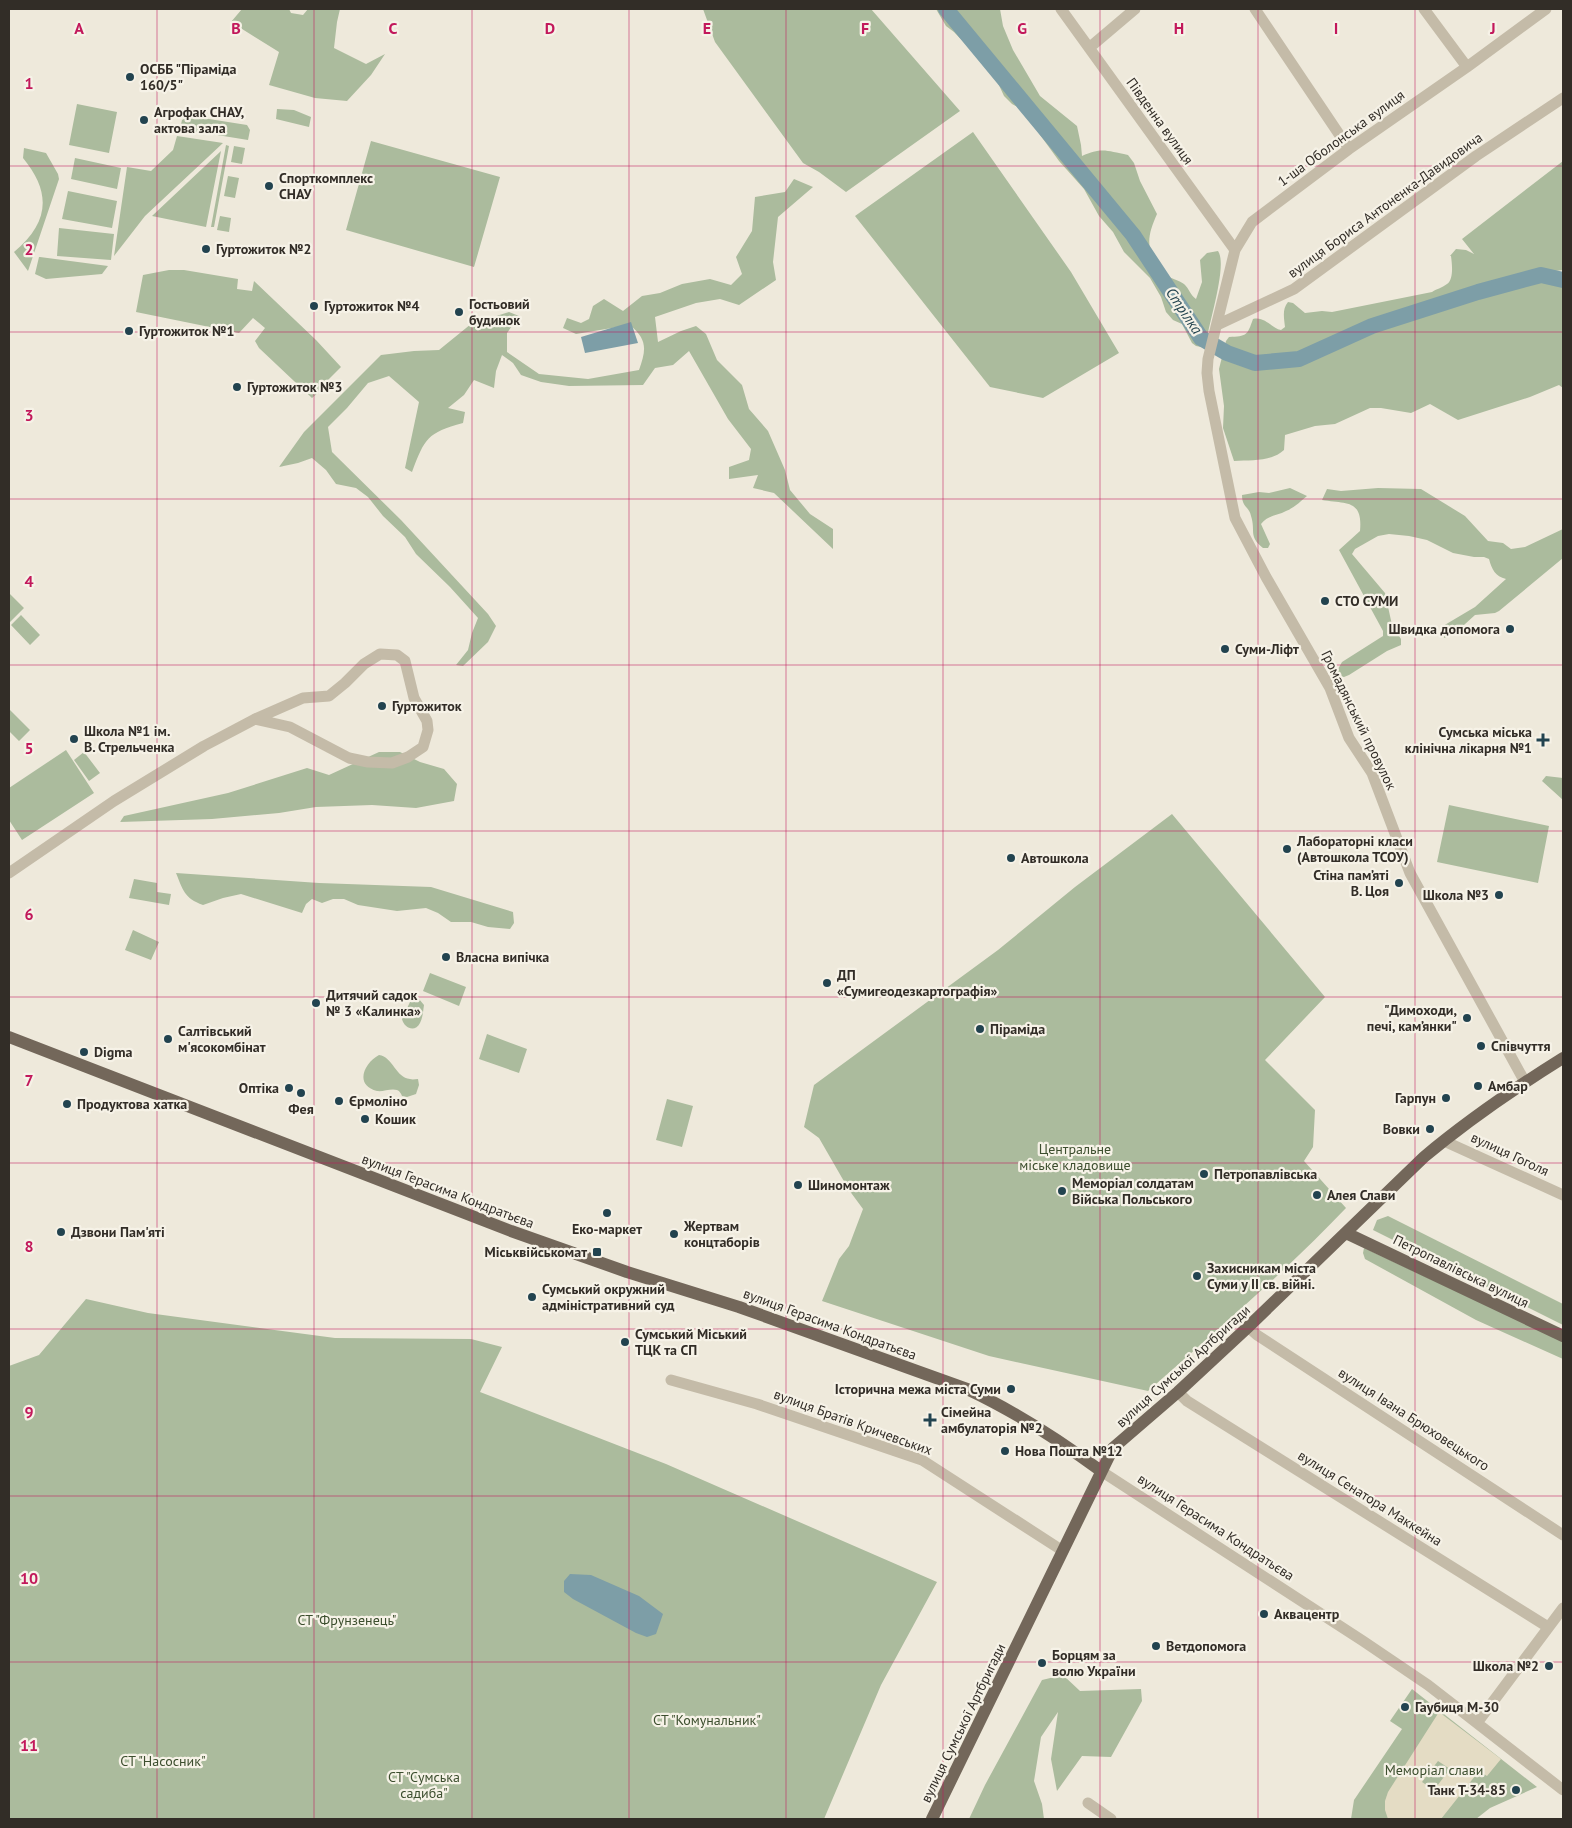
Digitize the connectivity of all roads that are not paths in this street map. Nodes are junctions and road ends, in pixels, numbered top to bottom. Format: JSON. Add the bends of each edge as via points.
{"nodes":[{"id":1,"x":1061,"y":9,"type":"edge"},
{"id":2,"x":1135,"y":9,"type":"edge"},
{"id":3,"x":1255,"y":9,"type":"edge"},
{"id":4,"x":1424,"y":9,"type":"edge"},
{"id":5,"x":1546,"y":9,"type":"edge"},
{"id":6,"x":1089,"y":48,"type":"junction"},
{"id":7,"x":1466,"y":68,"type":"junction"},
{"id":8,"x":1563,"y":98,"type":"edge"},
{"id":9,"x":1349,"y":149,"type":"junction"},
{"id":10,"x":1235,"y":250,"type":"junction"},
{"id":11,"x":1216,"y":330,"type":"junction"},
{"id":12,"x":255,"y":719,"type":"junction"},
{"id":13,"x":9,"y":873,"type":"edge"},
{"id":14,"x":9,"y":1037,"type":"edge"},
{"id":15,"x":1563,"y":1058,"type":"edge"},
{"id":16,"x":1526,"y":1082,"type":"junction"},
{"id":17,"x":1444,"y":1140,"type":"junction"},
{"id":18,"x":1563,"y":1195,"type":"edge"},
{"id":19,"x":1346,"y":1232,"type":"junction"},
{"id":20,"x":1248,"y":1327,"type":"junction"},
{"id":21,"x":1563,"y":1336,"type":"edge"},
{"id":22,"x":671,"y":1380,"type":"dead end"},
{"id":23,"x":1178,"y":1392,"type":"junction"},
{"id":24,"x":1101,"y":1471,"type":"junction"},
{"id":25,"x":1563,"y":1535,"type":"edge"},
{"id":26,"x":1063,"y":1552,"type":"junction"},
{"id":27,"x":1563,"y":1608,"type":"edge"},
{"id":28,"x":1548,"y":1627,"type":"junction"},
{"id":29,"x":1477,"y":1723,"type":"junction"},
{"id":30,"x":1563,"y":1790,"type":"edge"},
{"id":31,"x":1088,"y":1803,"type":"dead end"},
{"id":32,"x":932,"y":1819,"type":"edge"},
{"id":33,"x":1111,"y":1819,"type":"edge"}],
"edges":[{"from":1,"to":6,"type":"street","name":"Південна вулиця"},
{"from":2,"to":6,"type":"street"},
{"from":3,"to":9,"type":"street"},
{"from":4,"to":7,"type":"street"},
{"from":5,"to":7,"type":"street","name":"1-ша Оболонська вулиця"},
{"from":6,"to":10,"type":"street","name":"Південна вулиця"},
{"from":7,"to":9,"type":"street","name":"1-ша Оболонська вулиця"},
{"from":8,"to":11,"type":"street","name":"вулиця Бориса Антоненка-Давидовича","via":[[1476,156],[1294,290]]},
{"from":9,"to":10,"type":"street","name":"1-ша Оболонська вулиця","via":[[1252,222]]},
{"from":10,"to":11,"type":"street","name":"1-ша Оболонська вулиця"},
{"from":11,"to":16,"type":"street","name":"Громадянський провулок","via":[[1207,373],[1236,518],[1330,688],[1349,738],[1372,773],[1410,873]]},
{"from":12,"to":12,"type":"street","via":[[290,727],[349,758],[368,762],[392,763],[408,757],[423,747],[428,730],[427,721],[414,698],[405,661],[389,654],[371,658],[329,696],[303,698]]},
{"from":12,"to":13,"type":"street","via":[[114,801]]},
{"from":14,"to":24,"type":"main road","name":"вулиця Герасима Кондратьєва","via":[[511,1232],[738,1307],[967,1389],[1069,1447]]},
{"from":15,"to":16,"type":"main road","name":"вулиця Сумської Артбригади"},
{"from":16,"to":17,"type":"main road","name":"вулиця Сумської Артбригади"},
{"from":17,"to":18,"type":"street","name":"вулиця Гоголя"},
{"from":17,"to":19,"type":"main road","name":"вулиця Сумської Артбригади"},
{"from":19,"to":20,"type":"main road","name":"вулиця Сумської Артбригади"},
{"from":19,"to":21,"type":"main road","name":"Петропавлівська вулиця"},
{"from":20,"to":23,"type":"main road","name":"вулиця Сумської Артбригади"},
{"from":20,"to":25,"type":"street","name":"вулиця Івана Брюховецького"},
{"from":22,"to":26,"type":"street","name":"вулиця Братів Кричевських","via":[[757,1404],[922,1460]]},
{"from":23,"to":24,"type":"main road","name":"вулиця Сумської Артбригади","via":[[1114,1448]]},
{"from":23,"to":28,"type":"street","name":"вулиця Сенатора Маккейна","via":[[1187,1402]]},
{"from":24,"to":26,"type":"main road","name":"вулиця Сумської Артбригади"},
{"from":24,"to":29,"type":"street","name":"вулиця Герасима Кондратьєва","via":[[1363,1641]]},
{"from":26,"to":32,"type":"main road","name":"вулиця Сумської Артбригади"},
{"from":27,"to":28,"type":"street"},
{"from":28,"to":29,"type":"street"},
{"from":29,"to":30,"type":"street","name":"вулиця Герасима Кондратьєва"},
{"from":31,"to":33,"type":"street"}]}
